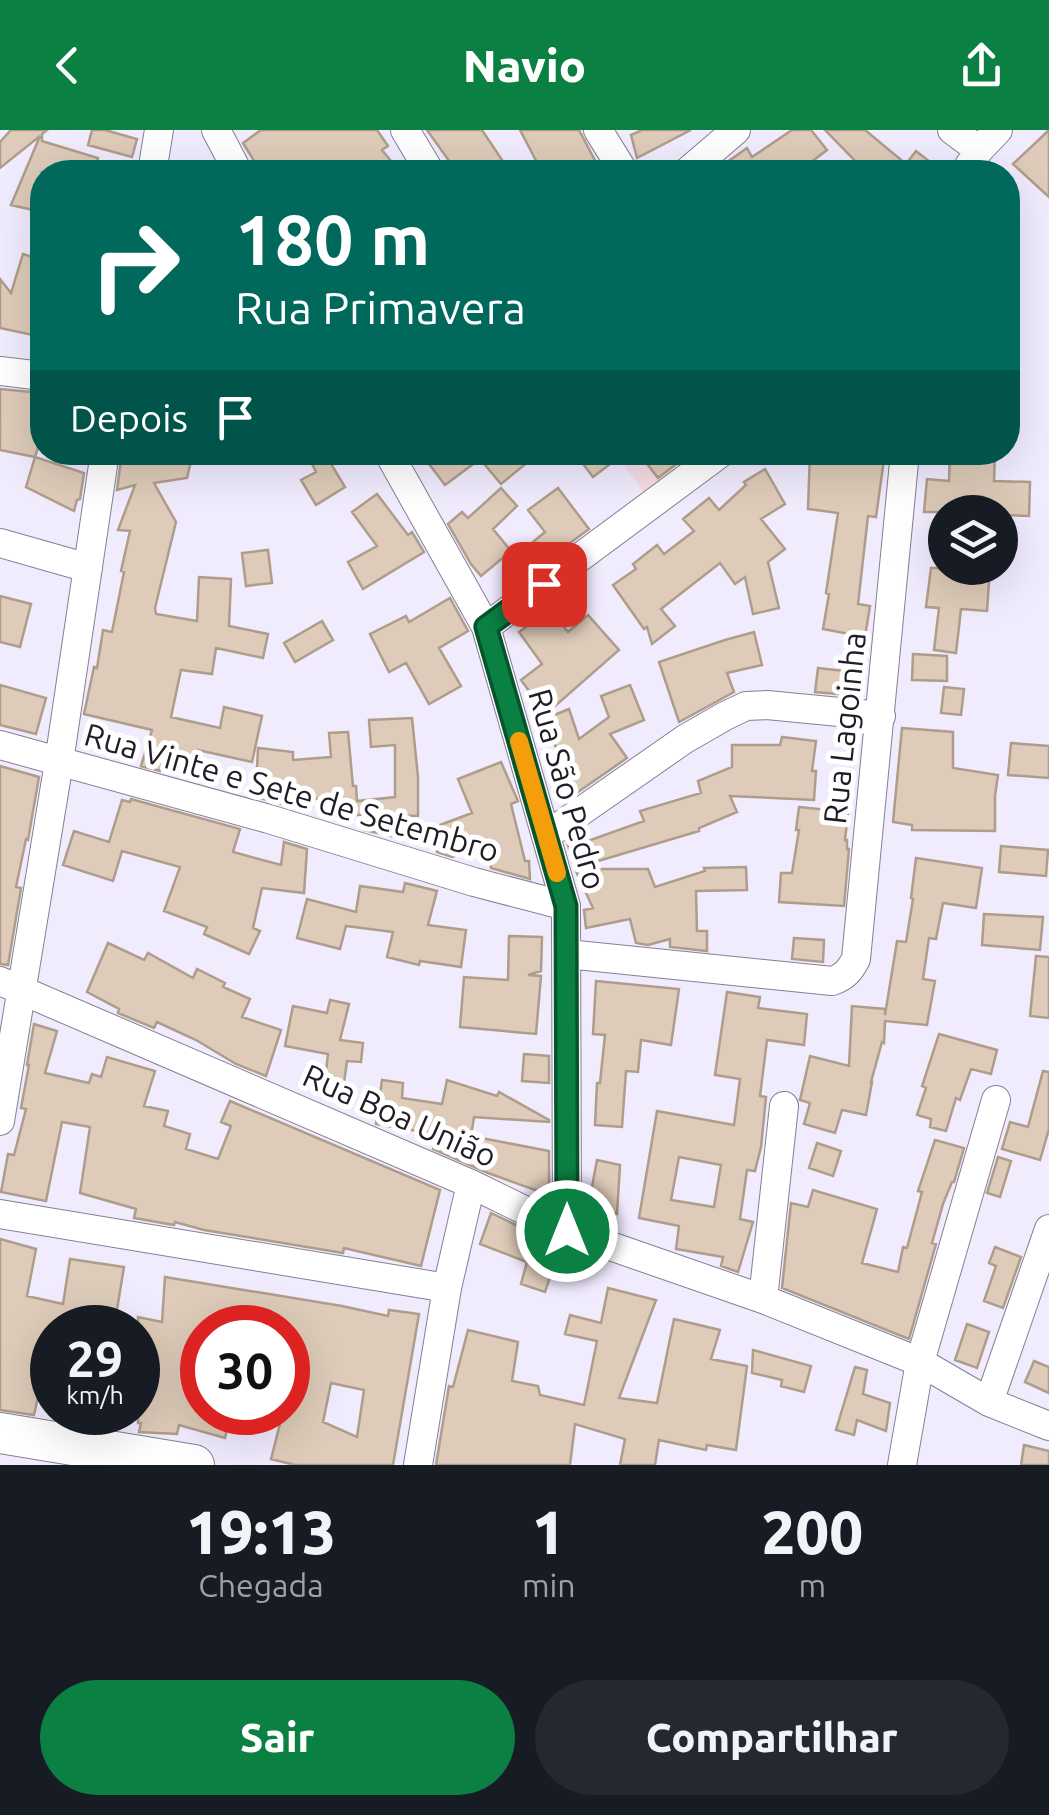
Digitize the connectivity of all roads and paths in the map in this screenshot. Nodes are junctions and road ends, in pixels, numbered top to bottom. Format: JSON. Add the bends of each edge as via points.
{"nodes":[{"id":1,"x":159,"y":130,"type":"edge"},
{"id":2,"x":216,"y":130,"type":"edge"},
{"id":3,"x":405,"y":130,"type":"edge"},
{"id":4,"x":598,"y":130,"type":"edge"},
{"id":5,"x":736,"y":130,"type":"edge"},
{"id":6,"x":952,"y":130,"type":"edge"},
{"id":7,"x":981,"y":151,"type":"edge"},
{"id":8,"x":154,"y":160,"type":"edge"},
{"id":9,"x":232,"y":160,"type":"edge"},
{"id":10,"x":423,"y":160,"type":"edge"},
{"id":11,"x":617,"y":160,"type":"edge"},
{"id":12,"x":701,"y":160,"type":"edge"},
{"id":13,"x":0,"y":371,"type":"edge"},
{"id":14,"x":30,"y":375,"type":"edge"},
{"id":15,"x":103,"y":465,"type":"edge"},
{"id":16,"x":395,"y":465,"type":"edge"},
{"id":17,"x":704,"y":465,"type":"edge"},
{"id":18,"x":904,"y":465,"type":"edge"},
{"id":19,"x":0,"y":543,"type":"edge"},
{"id":20,"x":88,"y":568,"type":"junction"},
{"id":21,"x":486,"y":627,"type":"junction"},
{"id":22,"x":881,"y":716,"type":"junction"},
{"id":23,"x":0,"y":745,"type":"edge"},
{"id":24,"x":59,"y":762,"type":"junction"},
{"id":25,"x":547,"y":835,"type":"junction"},
{"id":26,"x":566,"y":906,"type":"junction"},
{"id":27,"x":567,"y":954,"type":"junction"},
{"id":28,"x":11,"y":985,"type":"edge"},
{"id":29,"x":996,"y":1100,"type":"dead end"},
{"id":30,"x":784,"y":1106,"type":"dead end"},
{"id":31,"x":0,"y":1121,"type":"edge"},
{"id":32,"x":471,"y":1184,"type":"junction"},
{"id":33,"x":0,"y":1214,"type":"edge"},
{"id":34,"x":1049,"y":1229,"type":"edge"},
{"id":35,"x":567,"y":1231,"type":"junction"},
{"id":36,"x":447,"y":1288,"type":"junction"},
{"id":37,"x":762,"y":1299,"type":"junction"},
{"id":38,"x":920,"y":1362,"type":"junction"},
{"id":39,"x":989,"y":1402,"type":"junction"},
{"id":40,"x":1049,"y":1426,"type":"edge"},
{"id":41,"x":0,"y":1433,"type":"edge"},
{"id":42,"x":194,"y":1465,"type":"edge"},
{"id":43,"x":418,"y":1465,"type":"edge"},
{"id":44,"x":902,"y":1465,"type":"edge"}],
"edges":[{"from":1,"to":8,"type":"street"},
{"from":2,"to":9,"type":"street"},
{"from":3,"to":10,"type":"street"},
{"from":4,"to":11,"type":"street"},
{"from":5,"to":12,"type":"street"},
{"from":6,"to":7,"type":"street"},
{"from":13,"to":14,"type":"street"},
{"from":15,"to":20,"type":"street"},
{"from":16,"to":21,"type":"street","name":"Rua São Pedro"},
{"from":17,"to":21,"type":"street"},
{"from":18,"to":22,"type":"street","name":"Rua Lagoinha"},
{"from":19,"to":20,"type":"street"},
{"from":20,"to":24,"type":"street"},
{"from":21,"to":25,"type":"street","name":"Rua São Pedro"},
{"from":22,"to":25,"type":"street","via":[[746,706],[684,740]]},
{"from":22,"to":27,"type":"street","name":"Rua Lagoinha","via":[[856,959],[840,979]]},
{"from":23,"to":24,"type":"street","name":"Rua Vinte e Sete de Setembro"},
{"from":24,"to":26,"type":"street","name":"Rua Vinte e Sete de Setembro"},
{"from":24,"to":28,"type":"street"},
{"from":25,"to":26,"type":"street","name":"Rua São Pedro"},
{"from":26,"to":27,"type":"street","name":"Rua São Pedro"},
{"from":27,"to":35,"type":"street","name":"Rua São Pedro"},
{"from":28,"to":31,"type":"street"},
{"from":28,"to":32,"type":"street","name":"Rua Boa União"},
{"from":29,"to":38,"type":"street"},
{"from":30,"to":37,"type":"street"},
{"from":32,"to":35,"type":"street","name":"Rua Boa União"},
{"from":32,"to":36,"type":"street"},
{"from":33,"to":36,"type":"street"},
{"from":34,"to":39,"type":"street"},
{"from":35,"to":37,"type":"street","name":"Rua Boa União"},
{"from":36,"to":43,"type":"street"},
{"from":37,"to":38,"type":"street","name":"Rua Boa União"},
{"from":38,"to":39,"type":"street","name":"Rua Boa União"},
{"from":38,"to":44,"type":"street"},
{"from":39,"to":40,"type":"street","name":"Rua Boa União"},
{"from":41,"to":42,"type":"street"}]}
